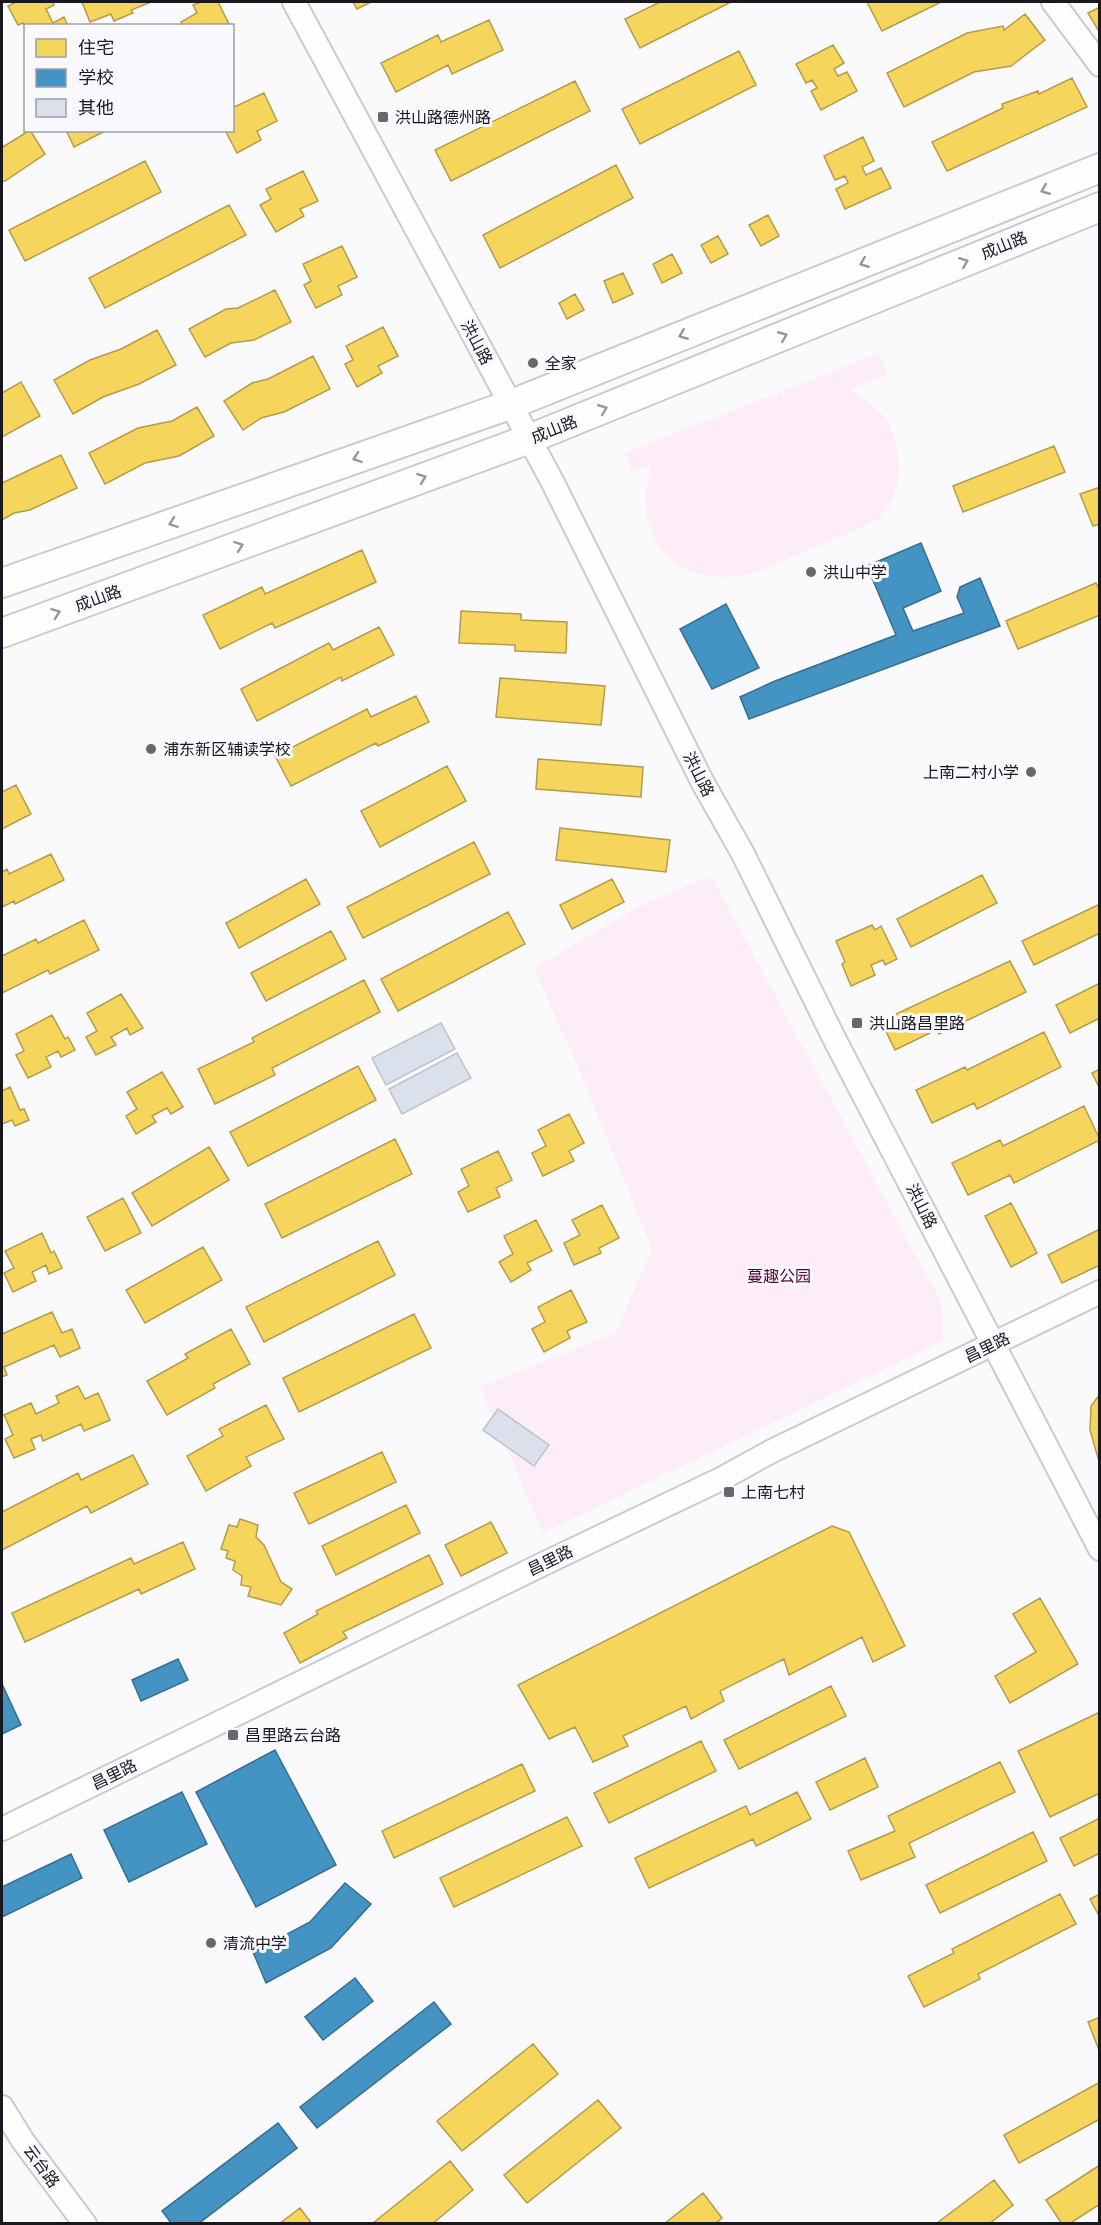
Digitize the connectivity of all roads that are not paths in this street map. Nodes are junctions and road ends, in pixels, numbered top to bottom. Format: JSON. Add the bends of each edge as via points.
{"nodes":[{"id":1,"x":294,"y":2,"type":"edge"},
{"id":2,"x":1053,"y":2,"type":"edge"},
{"id":3,"x":1100,"y":65,"type":"edge"},
{"id":4,"x":1100,"y":168,"type":"edge"},
{"id":5,"x":1100,"y":207,"type":"edge"},
{"id":6,"x":512,"y":404,"type":"junction"},
{"id":7,"x":529,"y":439,"type":"junction"},
{"id":8,"x":2,"y":583,"type":"edge"},
{"id":9,"x":2,"y":633,"type":"edge"},
{"id":10,"x":1100,"y":1292,"type":"edge"},
{"id":11,"x":993,"y":1344,"type":"junction"},
{"id":12,"x":1100,"y":1549,"type":"edge"},
{"id":13,"x":2,"y":1829,"type":"edge"},
{"id":14,"x":2,"y":2107,"type":"edge"},
{"id":15,"x":85,"y":2223,"type":"edge"}],
"edges":[{"from":1,"to":6,"type":"street","name":"洪山路"},
{"from":2,"to":3,"type":"street"},
{"from":4,"to":6,"type":"main road","one_way":true},
{"from":7,"to":5,"type":"main road","name":"成山路","one_way":true},
{"from":6,"to":7,"type":"street","name":"洪山路"},
{"from":6,"to":8,"type":"main road","one_way":true},
{"from":9,"to":7,"type":"main road","name":"成山路","one_way":true},
{"from":7,"to":11,"type":"street","name":"洪山路"},
{"from":10,"to":11,"type":"street","name":"昌里路"},
{"from":11,"to":12,"type":"street","name":"洪山路"},
{"from":11,"to":13,"type":"street","name":"昌里路"},
{"from":14,"to":15,"type":"street","name":"云台路"}]}
